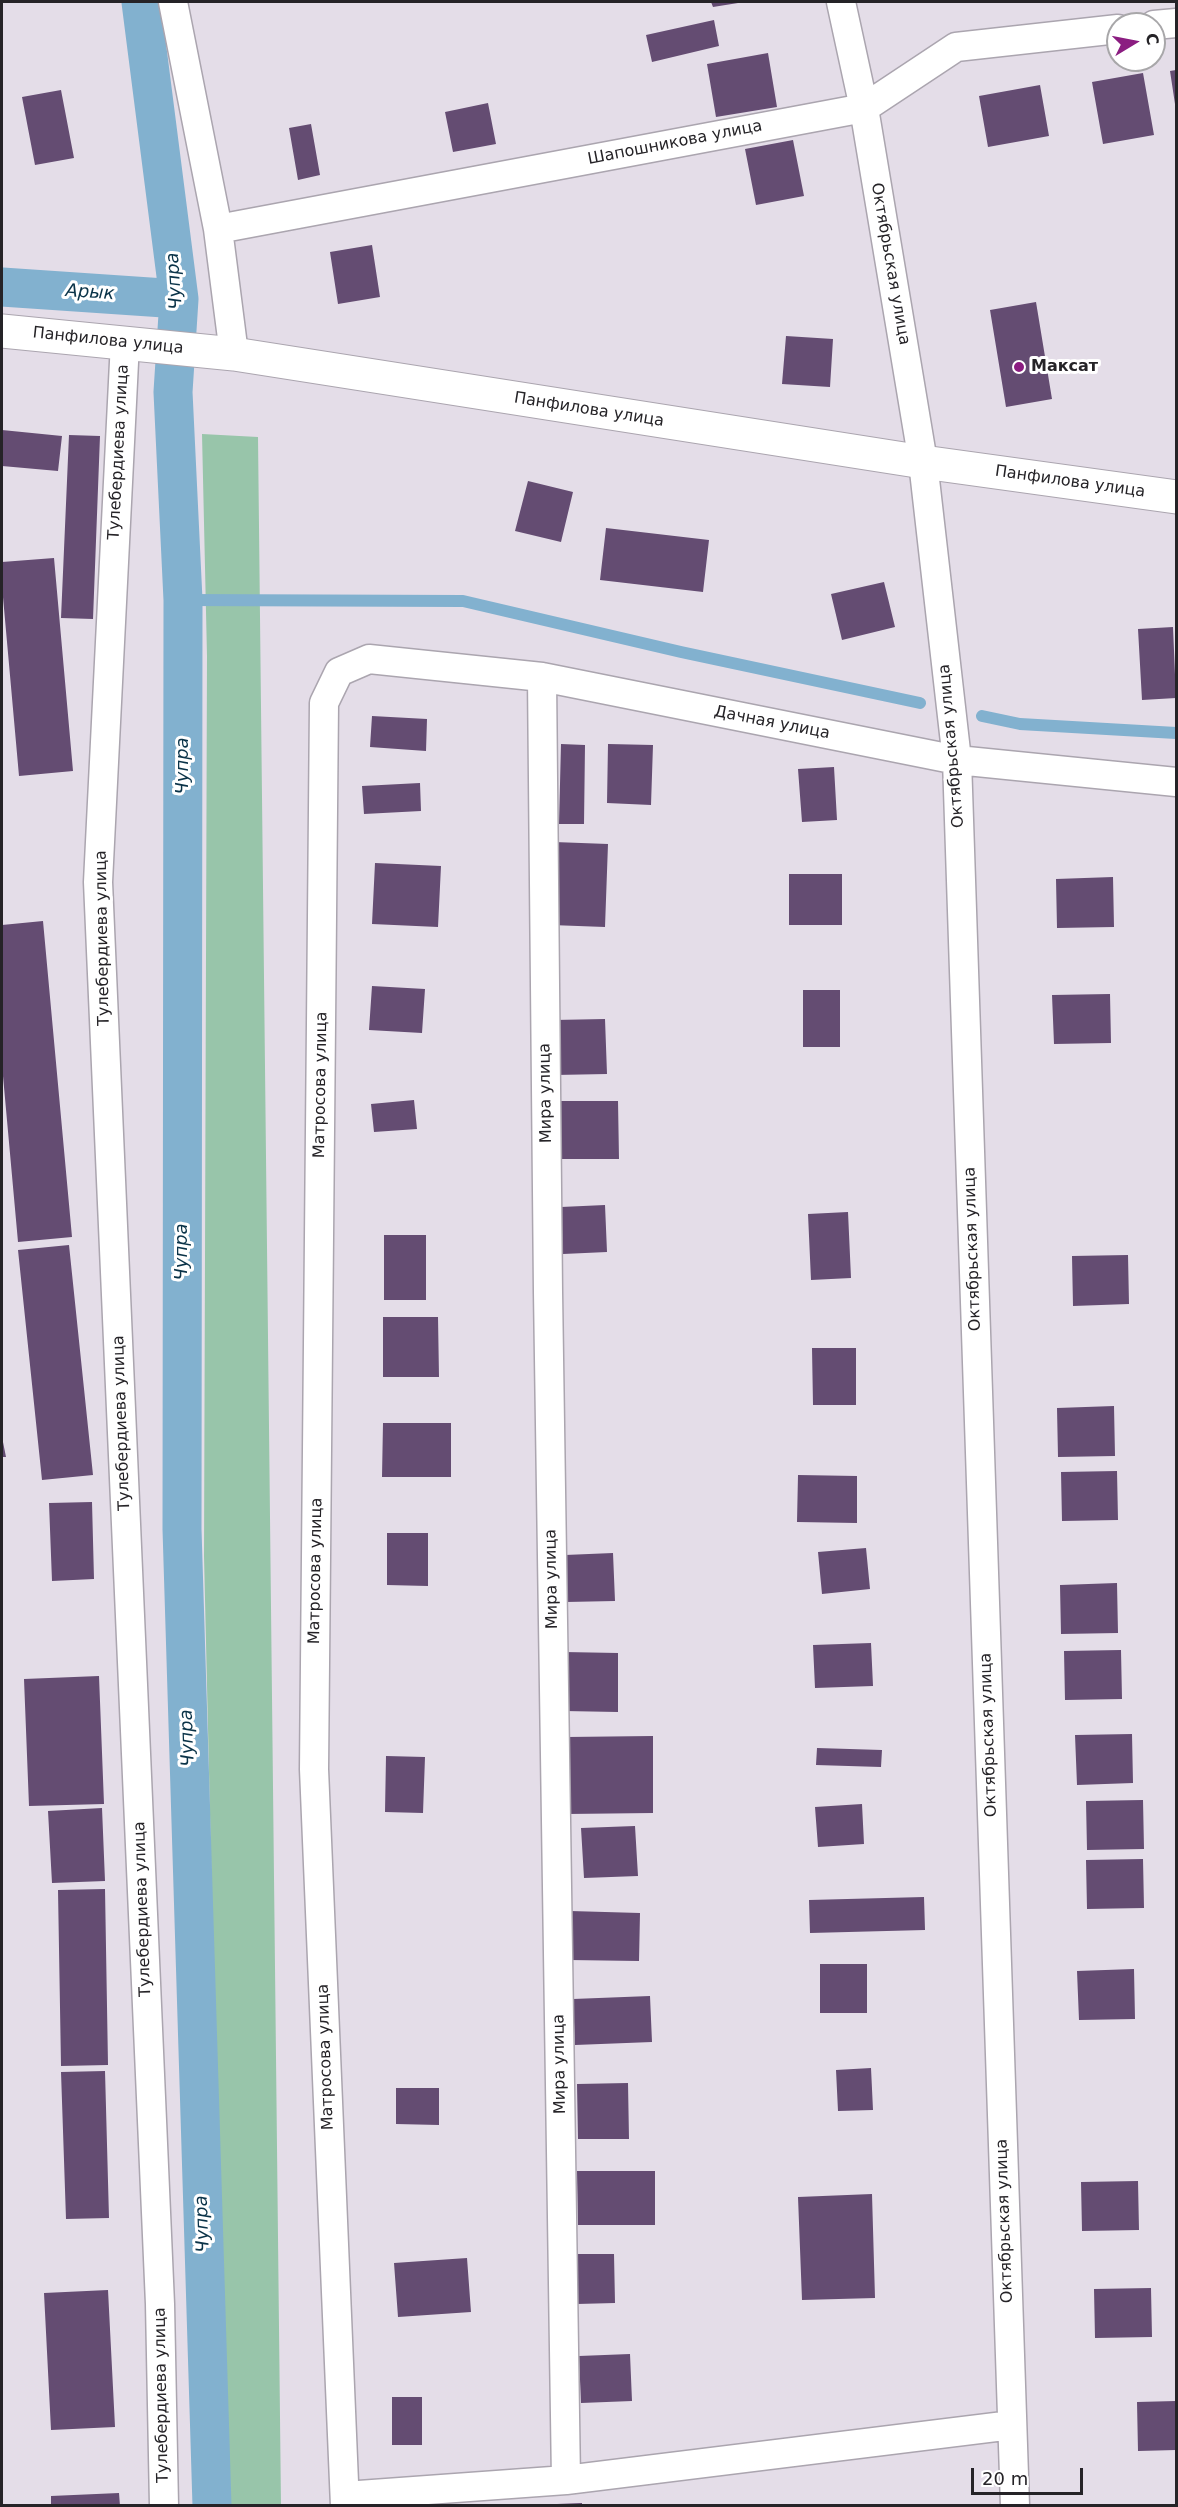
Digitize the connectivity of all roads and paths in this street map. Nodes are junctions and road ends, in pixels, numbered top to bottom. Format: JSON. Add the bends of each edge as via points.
{"nodes":[{"id":1,"x":173,"y":2,"type":"edge"},
{"id":2,"x":841,"y":2,"type":"edge"},
{"id":3,"x":1106,"y":30,"type":"edge"},
{"id":4,"x":864,"y":108,"type":"junction"},
{"id":5,"x":218,"y":229,"type":"junction"},
{"id":6,"x":2,"y":331,"type":"edge"},
{"id":7,"x":125,"y":342,"type":"junction"},
{"id":8,"x":234,"y":354,"type":"junction"},
{"id":9,"x":924,"y":462,"type":"junction"},
{"id":10,"x":1176,"y":497,"type":"edge"},
{"id":11,"x":369,"y":659,"type":"joint"},
{"id":12,"x":542,"y":676,"type":"junction"},
{"id":13,"x":957,"y":760,"type":"junction"},
{"id":14,"x":1176,"y":782,"type":"edge"},
{"id":15,"x":1012,"y":2425,"type":"junction"},
{"id":16,"x":566,"y":2480,"type":"junction"},
{"id":17,"x":345,"y":2501,"type":"edge"},
{"id":18,"x":164,"y":2505,"type":"edge"},
{"id":19,"x":1015,"y":2505,"type":"edge"}],
"edges":[{"from":1,"to":5,"type":"street"},
{"from":2,"to":4,"type":"street","name":"Октябрьская улица"},
{"from":3,"to":4,"type":"street","name":"Шапошникова улица","via":[[956,47]]},
{"from":4,"to":5,"type":"street","name":"Шапошникова улица"},
{"from":4,"to":9,"type":"street","name":"Октябрьская улица"},
{"from":5,"to":8,"type":"street"},
{"from":6,"to":7,"type":"street","name":"Панфилова улица"},
{"from":7,"to":8,"type":"street","name":"Панфилова улица"},
{"from":7,"to":18,"type":"street","name":"Тулебердиева улица","via":[[98,882],[160,2304]]},
{"from":8,"to":9,"type":"street","name":"Панфилова улица"},
{"from":9,"to":10,"type":"street","name":"Панфилова улица"},
{"from":9,"to":13,"type":"street","name":"Октябрьская улица"},
{"from":11,"to":12,"type":"street","name":"Дачная улица"},
{"from":11,"to":17,"type":"street","name":"Матросова улица","via":[[339,672],[324,703],[314,1769]]},
{"from":12,"to":13,"type":"street","name":"Дачная улица"},
{"from":12,"to":16,"type":"street","name":"Мира улица"},
{"from":13,"to":14,"type":"street","name":"Дачная улица"},
{"from":13,"to":15,"type":"street","name":"Октябрьская улица"},
{"from":15,"to":16,"type":"street"},
{"from":15,"to":19,"type":"street","name":"Октябрьская улица"},
{"from":16,"to":17,"type":"street"}]}
